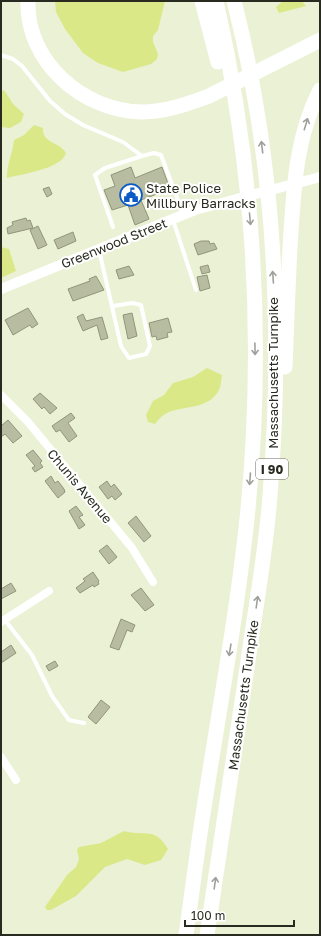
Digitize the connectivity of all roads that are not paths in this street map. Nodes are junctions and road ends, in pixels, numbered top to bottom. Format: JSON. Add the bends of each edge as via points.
{"nodes":[{"id":1,"x":28,"y":1,"type":"edge"},
{"id":2,"x":36,"y":1,"type":"edge"},
{"id":3,"x":202,"y":1,"type":"edge"},
{"id":4,"x":216,"y":1,"type":"edge"},
{"id":5,"x":234,"y":1,"type":"edge"},
{"id":6,"x":320,"y":32,"type":"edge"},
{"id":7,"x":320,"y":40,"type":"edge"},
{"id":8,"x":1,"y":55,"type":"edge"},
{"id":9,"x":262,"y":64,"type":"junction"},
{"id":10,"x":320,"y":90,"type":"edge"},
{"id":11,"x":208,"y":91,"type":"junction"},
{"id":12,"x":142,"y":156,"type":"junction"},
{"id":13,"x":320,"y":177,"type":"edge"},
{"id":14,"x":247,"y":188,"type":"junction"},
{"id":15,"x":183,"y":214,"type":"junction"},
{"id":16,"x":173,"y":219,"type":"junction"},
{"id":17,"x":113,"y":227,"type":"dead end"},
{"id":18,"x":99,"y":250,"type":"junction"},
{"id":19,"x":1,"y":289,"type":"edge"},
{"id":20,"x":196,"y":290,"type":"dead end"},
{"id":21,"x":113,"y":306,"type":"junction"},
{"id":22,"x":1,"y":395,"type":"edge"},
{"id":23,"x":270,"y":497,"type":"junction"},
{"id":24,"x":153,"y":582,"type":"dead end"},
{"id":25,"x":49,"y":591,"type":"dead end"},
{"id":26,"x":3,"y":621,"type":"edge"},
{"id":27,"x":84,"y":723,"type":"dead end"},
{"id":28,"x":1,"y":757,"type":"edge"},
{"id":29,"x":16,"y":780,"type":"dead end"},
{"id":30,"x":186,"y":935,"type":"edge"},
{"id":31,"x":207,"y":935,"type":"edge"}],
"edges":[{"from":1,"to":11,"type":"highway","via":[[30,24],[40,50],[53,70],[79,94],[110,107],[142,112],[174,109]]},
{"from":2,"to":11,"type":"highway","via":[[41,30],[52,56],[71,77],[96,93],[124,101],[154,103]]},
{"from":3,"to":14,"type":"highway","via":[[218,60],[236,155]]},
{"from":4,"to":14,"type":"highway","name":"Massachusetts Turnpike","number":"I 90"},
{"from":23,"to":5,"type":"highway","name":"Massachusetts Turnpike","number":"I 90","one_way":true,"via":[[275,397],[273,275],[257,111],[247,51]]},
{"from":6,"to":9,"type":"highway"},
{"from":7,"to":9,"type":"highway"},
{"from":8,"to":12,"type":"lane","via":[[13,59],[22,66],[50,101],[65,114],[83,125],[123,142]]},
{"from":9,"to":11,"type":"highway"},
{"from":23,"to":10,"type":"highway","one_way":true,"via":[[284,406],[289,261],[296,174],[306,122]]},
{"from":12,"to":15,"type":"lane","via":[[154,153],[160,155]]},
{"from":12,"to":17,"type":"lane","via":[[106,168],[95,175]]},
{"from":13,"to":15,"type":"street","name":"Greenwood Street","via":[[223,201]]},
{"from":14,"to":30,"type":"highway","name":"Massachusetts Turnpike","number":"I 90","one_way":true,"via":[[253,274],[255,376],[248,508],[232,638],[203,811]]},
{"from":15,"to":16,"type":"street","name":"Greenwood Street"},
{"from":16,"to":18,"type":"street","name":"Greenwood Street"},
{"from":16,"to":20,"type":"lane"},
{"from":18,"to":19,"type":"street","name":"Greenwood Street"},
{"from":18,"to":21,"type":"lane"},
{"from":21,"to":21,"type":"lane","via":[[121,346],[129,358],[146,354],[150,346],[141,305],[132,303]]},
{"from":22,"to":24,"type":"street","name":"Chunis Avenue","via":[[28,422],[132,548]]},
{"from":31,"to":23,"type":"highway","name":"Massachusetts Turnpike","number":"I 90","one_way":true},
{"from":25,"to":26,"type":"street"},
{"from":26,"to":27,"type":"lane","via":[[32,655],[52,696],[70,720]]},
{"from":28,"to":29,"type":"street"}]}
